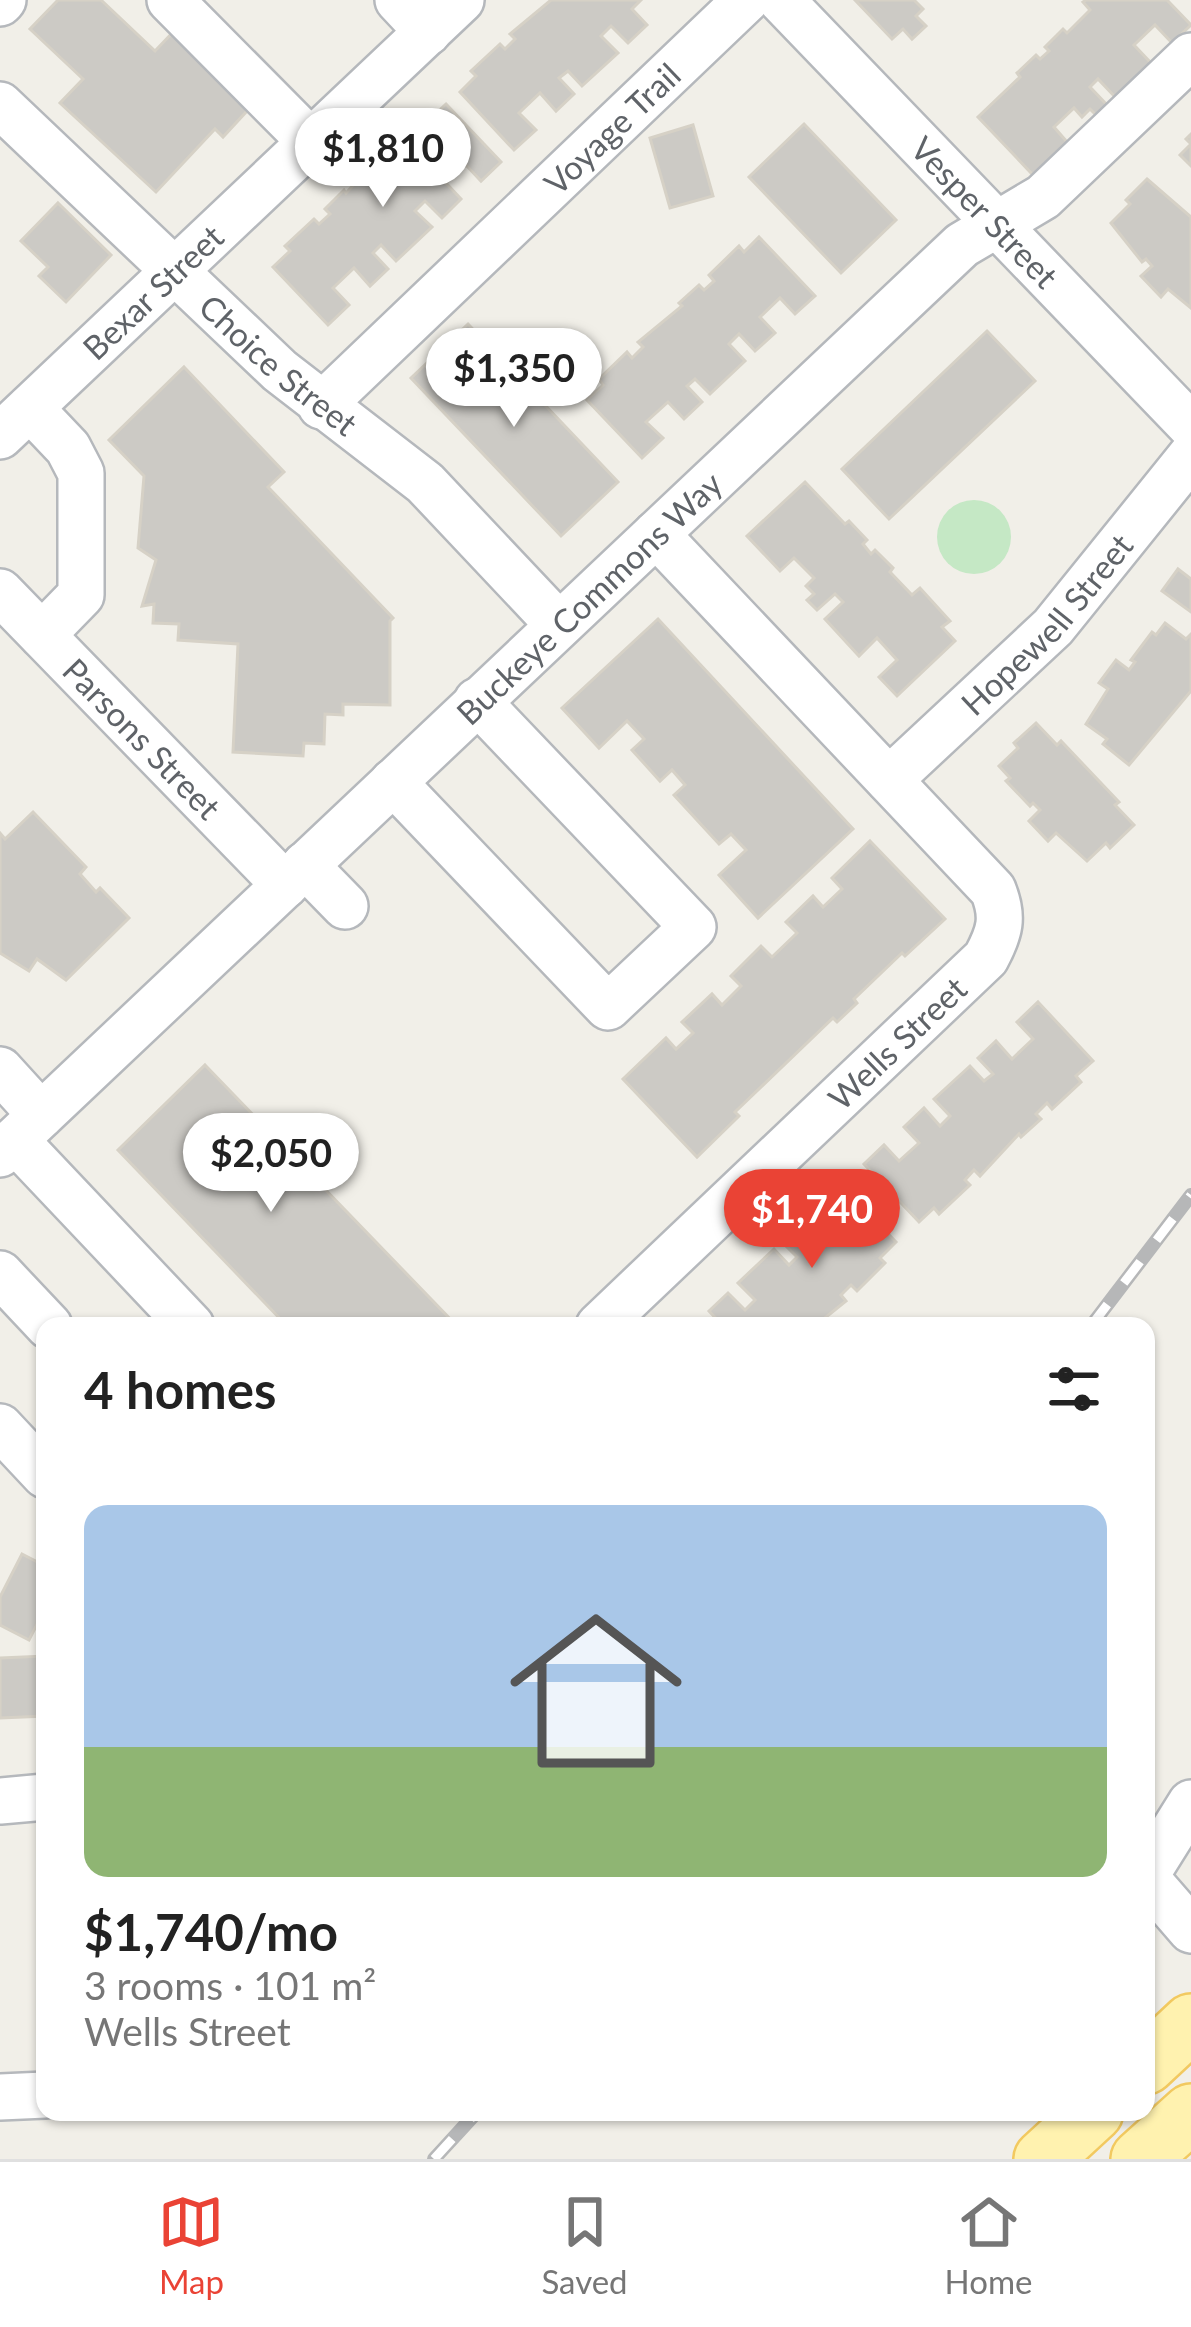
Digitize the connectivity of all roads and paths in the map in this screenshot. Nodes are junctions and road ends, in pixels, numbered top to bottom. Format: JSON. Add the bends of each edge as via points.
{"nodes":[{"id":1,"x":170,"y":0,"type":"edge"},
{"id":2,"x":461,"y":0,"type":"edge"},
{"id":3,"x":746,"y":0,"type":"edge"},
{"id":4,"x":781,"y":0,"type":"edge"},
{"id":5,"x":413,"y":16,"type":"edge"},
{"id":6,"x":1191,"y":56,"type":"edge"},
{"id":7,"x":0,"y":105,"type":"edge"},
{"id":8,"x":311,"y":142,"type":"junction"},
{"id":9,"x":997,"y":225,"type":"junction"},
{"id":10,"x":176,"y":269,"type":"junction"},
{"id":11,"x":321,"y":406,"type":"junction"},
{"id":12,"x":15,"y":422,"type":"edge"},
{"id":13,"x":1191,"y":426,"type":"edge"},
{"id":14,"x":1191,"y":456,"type":"edge"},
{"id":15,"x":656,"y":534,"type":"junction"},
{"id":16,"x":0,"y":592,"type":"edge"},
{"id":17,"x":558,"y":624,"type":"junction"},
{"id":18,"x":42,"y":635,"type":"junction"},
{"id":19,"x":477,"y":701,"type":"junction"},
{"id":20,"x":889,"y":780,"type":"junction"},
{"id":21,"x":393,"y":782,"type":"junction"},
{"id":22,"x":295,"y":875,"type":"junction"},
{"id":23,"x":345,"y":906,"type":"dead end"},
{"id":24,"x":0,"y":1070,"type":"edge"},
{"id":25,"x":19,"y":1137,"type":"edge"},
{"id":26,"x":0,"y":1274,"type":"edge"},
{"id":27,"x":41,"y":1317,"type":"edge"},
{"id":28,"x":183,"y":1317,"type":"edge"},
{"id":29,"x":608,"y":1317,"type":"edge"},
{"id":30,"x":0,"y":1427,"type":"edge"},
{"id":31,"x":36,"y":1465,"type":"edge"},
{"id":32,"x":36,"y":1798,"type":"edge"},
{"id":33,"x":0,"y":1801,"type":"edge"},
{"id":34,"x":1191,"y":1803,"type":"edge"},
{"id":35,"x":1155,"y":1862,"type":"edge"},
{"id":36,"x":1155,"y":1888,"type":"edge"},
{"id":37,"x":1191,"y":1930,"type":"edge"},
{"id":38,"x":1191,"y":2024,"type":"edge"},
{"id":39,"x":1155,"y":2057,"type":"edge"},
{"id":40,"x":36,"y":2096,"type":"edge"},
{"id":41,"x":0,"y":2097,"type":"edge"},
{"id":42,"x":1191,"y":2113,"type":"edge"},
{"id":43,"x":1084,"y":2121,"type":"edge"},
{"id":44,"x":1043,"y":2159,"type":"edge"},
{"id":45,"x":1140,"y":2159,"type":"edge"}],
"edges":[{"from":1,"to":8,"type":"street"},
{"from":2,"to":5,"type":"street","name":"Bexar Street"},
{"from":3,"to":11,"type":"street","name":"Voyage Trail"},
{"from":4,"to":9,"type":"street","name":"Vesper Street"},
{"from":5,"to":8,"type":"street","name":"Bexar Street"},
{"from":6,"to":9,"type":"street","name":"Buckeye Commons Way","via":[[1043,197]]},
{"from":7,"to":10,"type":"street","name":"Choice Street"},
{"from":8,"to":10,"type":"street","name":"Bexar Street"},
{"from":9,"to":13,"type":"street","name":"Vesper Street"},
{"from":9,"to":15,"type":"street","name":"Buckeye Commons Way","via":[[962,245]]},
{"from":10,"to":11,"type":"street","name":"Choice Street"},
{"from":10,"to":12,"type":"street","name":"Bexar Street"},
{"from":11,"to":17,"type":"street","name":"Choice Street","via":[[402,462]]},
{"from":12,"to":18,"type":"street","via":[[68,448],[81,473],[81,595]]},
{"from":14,"to":20,"type":"street","name":"Hopewell Street","via":[[1053,627]]},
{"from":15,"to":17,"type":"street","name":"Buckeye Commons Way"},
{"from":15,"to":20,"type":"street"},
{"from":16,"to":18,"type":"street","name":"Parsons Street"},
{"from":17,"to":19,"type":"street","name":"Buckeye Commons Way"},
{"from":18,"to":22,"type":"street","name":"Parsons Street"},
{"from":19,"to":21,"type":"street","name":"Buckeye Commons Way"},
{"from":19,"to":21,"type":"street","via":[[693,927],[608,1007]]},
{"from":20,"to":29,"type":"street","name":"Wells Street","via":[[993,890],[999,934],[986,958]]},
{"from":21,"to":22,"type":"street","name":"Buckeye Commons Way"},
{"from":22,"to":23,"type":"street","name":"Parsons Street"},
{"from":22,"to":25,"type":"street","name":"Buckeye Commons Way"},
{"from":24,"to":25,"type":"street"},
{"from":25,"to":28,"type":"street"},
{"from":26,"to":27,"type":"street"},
{"from":30,"to":31,"type":"street"},
{"from":32,"to":33,"type":"street"},
{"from":34,"to":35,"type":"street"},
{"from":36,"to":37,"type":"street"},
{"from":38,"to":39,"type":"main road"},
{"from":40,"to":41,"type":"street"},
{"from":42,"to":45,"type":"main road"},
{"from":43,"to":44,"type":"main road"}]}
